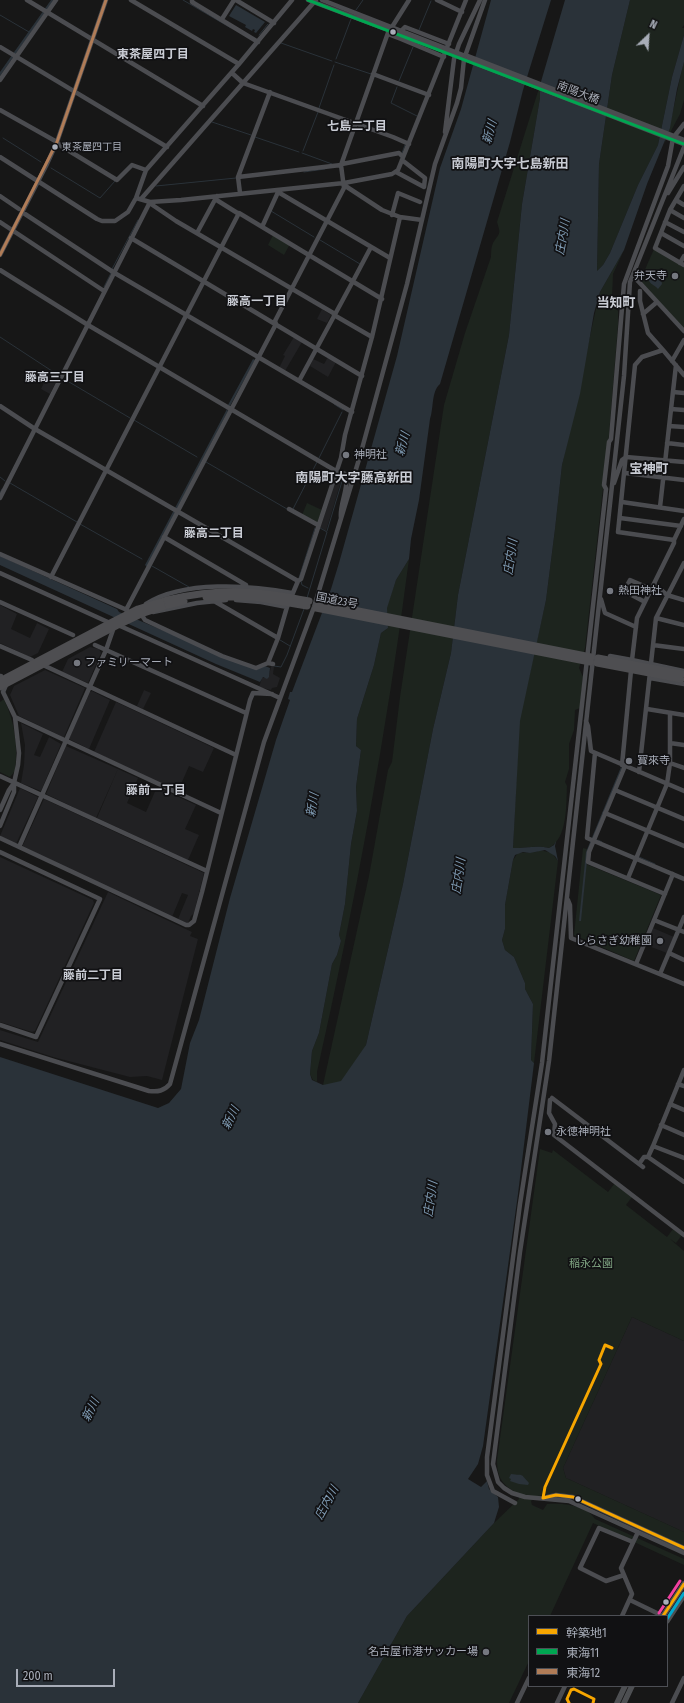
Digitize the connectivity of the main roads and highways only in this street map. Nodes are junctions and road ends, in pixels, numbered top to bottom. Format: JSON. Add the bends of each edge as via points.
{"nodes":[{"id":1,"x":113,"y":624,"type":"junction"},
{"id":2,"x":102,"y":627,"type":"junction"},
{"id":3,"x":0,"y":676,"type":"edge"},
{"id":4,"x":683,"y":677,"type":"edge"},
{"id":5,"x":4,"y":682,"type":"edge"},
{"id":6,"x":0,"y":687,"type":"edge"},
{"id":7,"x":684,"y":1584,"type":"edge"},
{"id":8,"x":684,"y":1595,"type":"edge"},
{"id":9,"x":664,"y":1615,"type":"edge"},
{"id":10,"x":668,"y":1619,"type":"edge"},
{"id":11,"x":625,"y":1687,"type":"edge"},
{"id":12,"x":632,"y":1687,"type":"edge"},
{"id":13,"x":617,"y":1703,"type":"edge"},
{"id":14,"x":624,"y":1703,"type":"edge"}],
"edges":[{"from":1,"to":2,"type":"highway","name":"国道23号"},
{"from":1,"to":4,"type":"highway","name":"国道23号","bridge":true,"via":[[137,612],[167,602],[232,596],[280,600],[313,604]]},
{"from":1,"to":5,"type":"highway","name":"国道23号","via":[[42,665]]},
{"from":2,"to":3,"type":"highway"},
{"from":2,"to":5,"type":"highway","name":"国道23号"},
{"from":5,"to":6,"type":"highway","name":"国道23号"},
{"from":7,"to":9,"type":"main road"},
{"from":8,"to":10,"type":"main road"},
{"from":11,"to":13,"type":"main road"},
{"from":12,"to":14,"type":"main road"}]}
